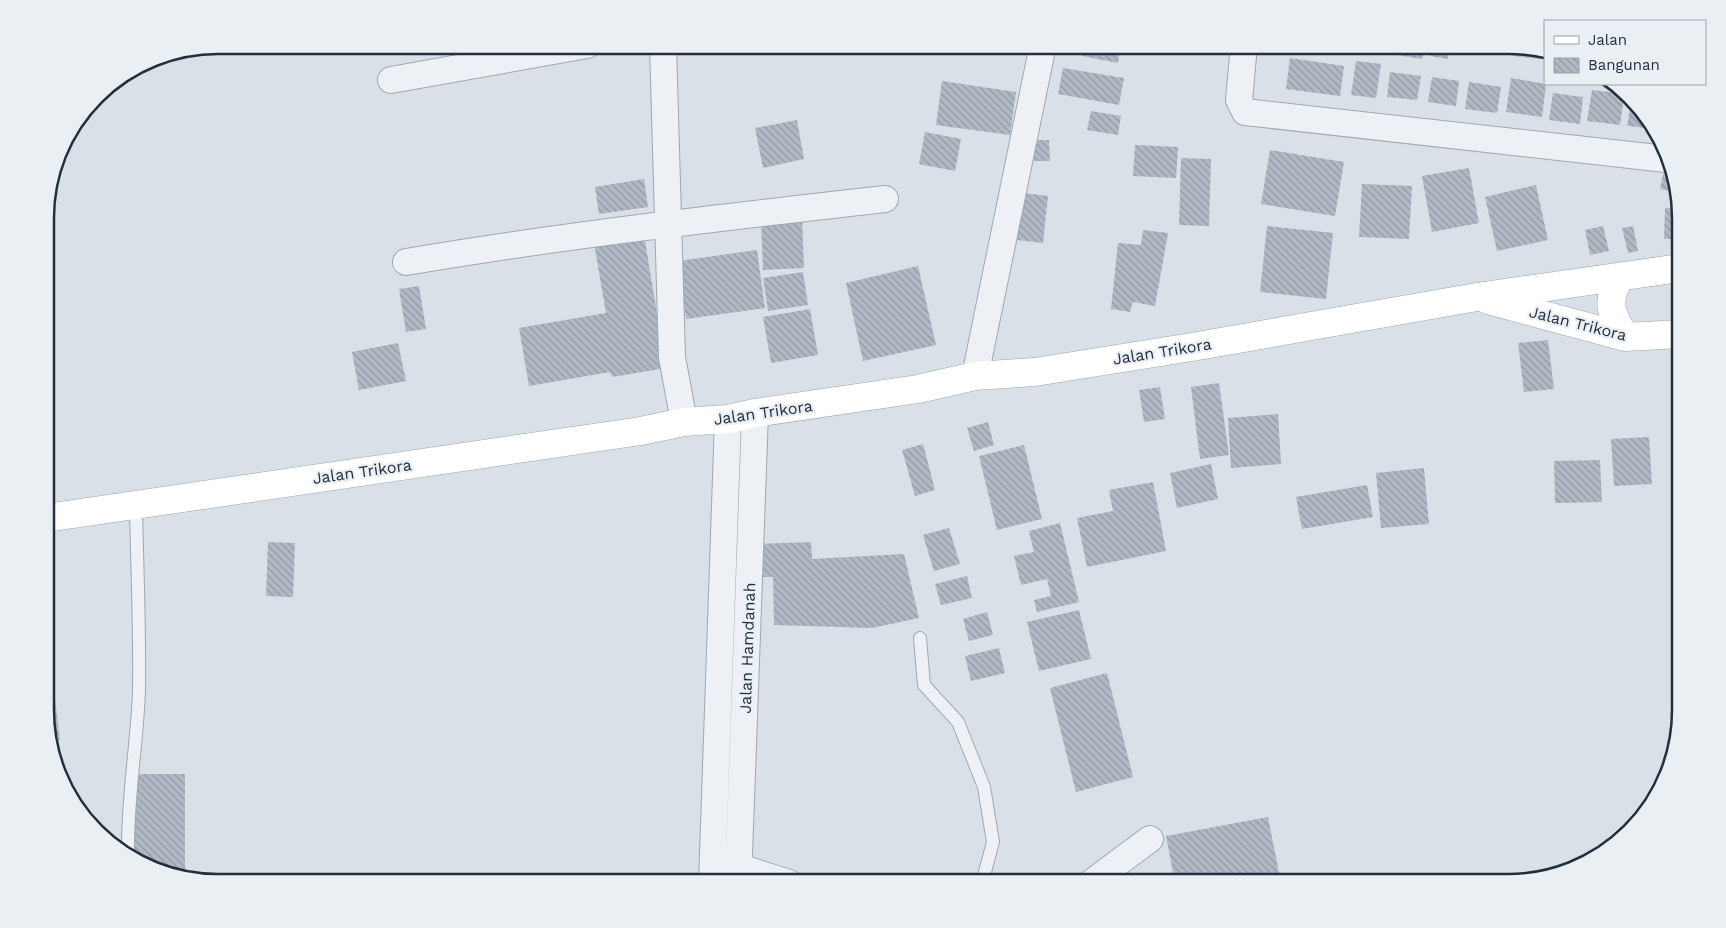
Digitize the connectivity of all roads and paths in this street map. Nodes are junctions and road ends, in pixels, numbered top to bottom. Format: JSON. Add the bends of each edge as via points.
{"nodes":[{"id":1,"x":537,"y":54,"type":"edge"},
{"id":2,"x":663,"y":54,"type":"edge"},
{"id":3,"x":1041,"y":54,"type":"edge"},
{"id":4,"x":1243,"y":54,"type":"edge"},
{"id":5,"x":391,"y":80,"type":"dead end"},
{"id":6,"x":1661,"y":158,"type":"edge"},
{"id":7,"x":885,"y":199,"type":"dead end"},
{"id":8,"x":669,"y":223,"type":"junction"},
{"id":9,"x":406,"y":262,"type":"dead end"},
{"id":10,"x":1672,"y":269,"type":"edge"},
{"id":11,"x":1620,"y":277,"type":"junction"},
{"id":12,"x":1477,"y":297,"type":"junction"},
{"id":13,"x":1672,"y":334,"type":"edge"},
{"id":14,"x":1625,"y":337,"type":"junction"},
{"id":15,"x":975,"y":376,"type":"junction"},
{"id":16,"x":755,"y":413,"type":"junction"},
{"id":17,"x":728,"y":419,"type":"junction"},
{"id":18,"x":684,"y":422,"type":"junction"},
{"id":19,"x":136,"y":504,"type":"junction"},
{"id":20,"x":54,"y":517,"type":"edge"},
{"id":21,"x":920,"y":638,"type":"dead end"},
{"id":22,"x":1150,"y":839,"type":"dead end"},
{"id":23,"x":128,"y":848,"type":"edge"},
{"id":24,"x":712,"y":874,"type":"edge"},
{"id":25,"x":739,"y":874,"type":"edge"},
{"id":26,"x":984,"y":874,"type":"edge"},
{"id":27,"x":1103,"y":874,"type":"edge"}],
"edges":[{"from":1,"to":5,"type":"street"},
{"from":2,"to":8,"type":"street"},
{"from":3,"to":15,"type":"street"},
{"from":4,"to":6,"type":"street","via":[[1239,100],[1245,112]]},
{"from":7,"to":8,"type":"street"},
{"from":8,"to":9,"type":"street"},
{"from":8,"to":18,"type":"street","via":[[672,357]]},
{"from":10,"to":11,"type":"main road","name":"Jalan Trikora"},
{"from":11,"to":12,"type":"main road","name":"Jalan Trikora"},
{"from":11,"to":14,"type":"main road","via":[[1611,294],[1611,309]]},
{"from":12,"to":14,"type":"main road","name":"Jalan Trikora"},
{"from":12,"to":15,"type":"main road","name":"Jalan Trikora","via":[[1192,347],[1045,370]]},
{"from":13,"to":14,"type":"main road","name":"Jalan Trikora"},
{"from":15,"to":16,"type":"main road","name":"Jalan Trikora","via":[[918,389]]},
{"from":16,"to":17,"type":"main road","name":"Jalan Trikora"},
{"from":16,"to":25,"type":"street","name":"Jalan Hamdanah"},
{"from":17,"to":18,"type":"main road","name":"Jalan Trikora"},
{"from":17,"to":24,"type":"street","name":"Jalan Hamdanah"},
{"from":18,"to":19,"type":"main road","name":"Jalan Trikora"},
{"from":19,"to":20,"type":"main road","name":"Jalan Trikora"},
{"from":19,"to":23,"type":"lane","via":[[138,691]]},
{"from":21,"to":26,"type":"lane","via":[[924,685],[958,722],[984,787],[993,842]]},
{"from":22,"to":27,"type":"street"}]}
